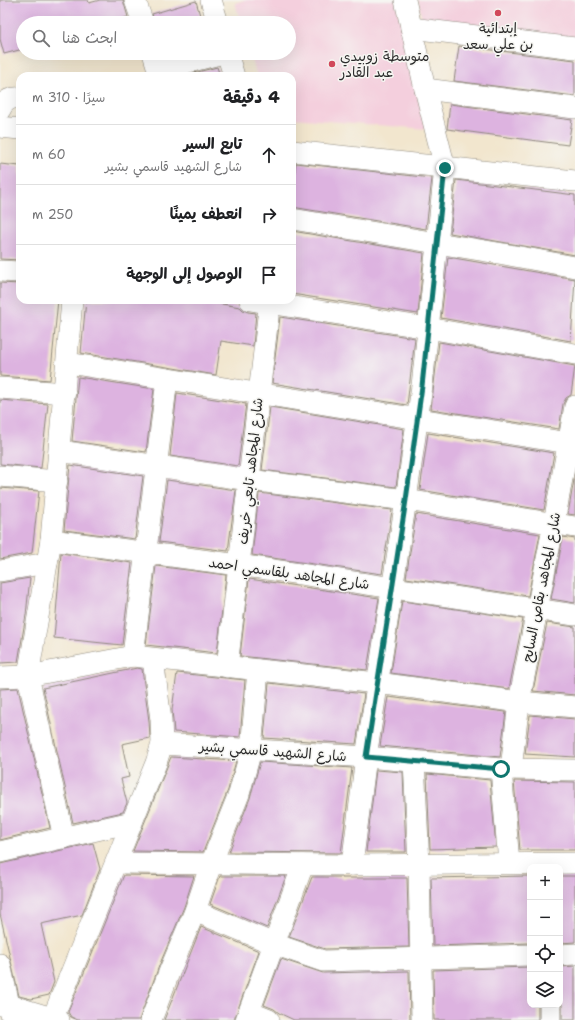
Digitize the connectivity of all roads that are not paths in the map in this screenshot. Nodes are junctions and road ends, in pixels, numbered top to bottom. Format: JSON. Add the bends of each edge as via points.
{"nodes":[{"id":1,"x":135,"y":0,"type":"edge"},
{"id":2,"x":211,"y":0,"type":"edge"},
{"id":3,"x":405,"y":0,"type":"edge"},
{"id":4,"x":141,"y":16,"type":"edge"},
{"id":5,"x":216,"y":16,"type":"edge"},
{"id":6,"x":411,"y":28,"type":"junction"},
{"id":7,"x":575,"y":48,"type":"edge"},
{"id":8,"x":187,"y":60,"type":"edge"},
{"id":9,"x":229,"y":60,"type":"edge"},
{"id":10,"x":157,"y":66,"type":"edge"},
{"id":11,"x":233,"y":72,"type":"edge"},
{"id":12,"x":425,"y":89,"type":"junction"},
{"id":13,"x":16,"y":98,"type":"edge"},
{"id":14,"x":575,"y":108,"type":"edge"},
{"id":15,"x":0,"y":110,"type":"edge"},
{"id":16,"x":0,"y":127,"type":"edge"},
{"id":17,"x":16,"y":128,"type":"edge"},
{"id":18,"x":296,"y":151,"type":"edge"},
{"id":19,"x":445,"y":168,"type":"junction"},
{"id":20,"x":575,"y":181,"type":"edge"},
{"id":21,"x":296,"y":219,"type":"edge"},
{"id":22,"x":437,"y":242,"type":"junction"},
{"id":23,"x":575,"y":267,"type":"edge"},
{"id":24,"x":0,"y":271,"type":"edge"},
{"id":25,"x":16,"y":272,"type":"edge"},
{"id":26,"x":72,"y":304,"type":"edge"},
{"id":27,"x":263,"y":304,"type":"edge"},
{"id":28,"x":281,"y":304,"type":"edge"},
{"id":29,"x":428,"y":328,"type":"junction"},
{"id":30,"x":575,"y":354,"type":"edge"},
{"id":31,"x":68,"y":363,"type":"junction"},
{"id":32,"x":167,"y":379,"type":"junction"},
{"id":33,"x":0,"y":388,"type":"edge"},
{"id":34,"x":65,"y":393,"type":"junction"},
{"id":35,"x":258,"y":394,"type":"junction"},
{"id":36,"x":575,"y":406,"type":"edge"},
{"id":37,"x":418,"y":418,"type":"junction"},
{"id":38,"x":571,"y":443,"type":"edge"},
{"id":39,"x":60,"y":451,"type":"junction"},
{"id":40,"x":157,"y":466,"type":"junction"},
{"id":41,"x":0,"y":476,"type":"edge"},
{"id":42,"x":249,"y":480,"type":"junction"},
{"id":43,"x":57,"y":481,"type":"junction"},
{"id":44,"x":406,"y":500,"type":"junction"},
{"id":45,"x":554,"y":523,"type":"junction"},
{"id":46,"x":575,"y":527,"type":"edge"},
{"id":47,"x":51,"y":540,"type":"junction"},
{"id":48,"x":146,"y":553,"type":"junction"},
{"id":49,"x":48,"y":563,"type":"junction"},
{"id":50,"x":239,"y":565,"type":"junction"},
{"id":51,"x":0,"y":571,"type":"edge"},
{"id":52,"x":392,"y":588,"type":"junction"},
{"id":53,"x":537,"y":610,"type":"junction"},
{"id":54,"x":575,"y":615,"type":"edge"},
{"id":55,"x":143,"y":658,"type":"junction"},
{"id":56,"x":227,"y":667,"type":"junction"},
{"id":57,"x":258,"y":670,"type":"junction"},
{"id":58,"x":28,"y":676,"type":"junction"},
{"id":59,"x":0,"y":677,"type":"edge"},
{"id":60,"x":377,"y":683,"type":"junction"},
{"id":61,"x":519,"y":702,"type":"junction"},
{"id":62,"x":575,"y":707,"type":"edge"},
{"id":63,"x":162,"y":744,"type":"junction"},
{"id":64,"x":251,"y":750,"type":"junction"},
{"id":65,"x":366,"y":757,"type":"junction"},
{"id":66,"x":414,"y":761,"type":"junction"},
{"id":67,"x":506,"y":769,"type":"junction"},
{"id":68,"x":575,"y":770,"type":"edge"},
{"id":69,"x":132,"y":822,"type":"junction"},
{"id":70,"x":64,"y":838,"type":"junction"},
{"id":71,"x":0,"y":852,"type":"edge"},
{"id":72,"x":116,"y":862,"type":"junction"},
{"id":73,"x":509,"y":863,"type":"junction"},
{"id":74,"x":575,"y":863,"type":"edge"},
{"id":75,"x":211,"y":864,"type":"junction"},
{"id":76,"x":419,"y":864,"type":"junction"},
{"id":77,"x":303,"y":865,"type":"junction"},
{"id":78,"x":352,"y":865,"type":"junction"},
{"id":79,"x":195,"y":911,"type":"junction"},
{"id":80,"x":274,"y":944,"type":"junction"},
{"id":81,"x":575,"y":954,"type":"edge"},
{"id":82,"x":527,"y":955,"type":"edge"},
{"id":83,"x":563,"y":955,"type":"edge"},
{"id":84,"x":420,"y":958,"type":"junction"},
{"id":85,"x":0,"y":964,"type":"edge"},
{"id":86,"x":550,"y":1008,"type":"edge"},
{"id":87,"x":7,"y":1010,"type":"edge"},
{"id":88,"x":248,"y":1016,"type":"edge"},
{"id":89,"x":55,"y":1019,"type":"edge"},
{"id":90,"x":151,"y":1020,"type":"edge"},
{"id":91,"x":269,"y":1020,"type":"edge"},
{"id":92,"x":422,"y":1020,"type":"edge"},
{"id":93,"x":550,"y":1020,"type":"edge"}],
"edges":[{"from":1,"to":4,"type":"street"},
{"from":2,"to":5,"type":"street"},
{"from":3,"to":6,"type":"street"},
{"from":6,"to":7,"type":"street"},
{"from":6,"to":12,"type":"street"},
{"from":8,"to":10,"type":"street"},
{"from":9,"to":11,"type":"street"},
{"from":12,"to":14,"type":"street"},
{"from":12,"to":19,"type":"street"},
{"from":13,"to":15,"type":"street","via":[[6,101]]},
{"from":16,"to":17,"type":"street"},
{"from":18,"to":19,"type":"street"},
{"from":19,"to":20,"type":"street"},
{"from":19,"to":22,"type":"street"},
{"from":21,"to":22,"type":"street"},
{"from":22,"to":23,"type":"street"},
{"from":22,"to":29,"type":"street"},
{"from":24,"to":25,"type":"street"},
{"from":26,"to":31,"type":"street"},
{"from":27,"to":35,"type":"street","name":"شارع المجاهد تابعي خريف"},
{"from":28,"to":29,"type":"street"},
{"from":29,"to":30,"type":"street"},
{"from":29,"to":37,"type":"street"},
{"from":31,"to":32,"type":"street"},
{"from":31,"to":34,"type":"street"},
{"from":32,"to":35,"type":"street"},
{"from":32,"to":40,"type":"street"},
{"from":33,"to":34,"type":"street"},
{"from":34,"to":39,"type":"street"},
{"from":35,"to":37,"type":"street"},
{"from":35,"to":42,"type":"street","name":"شارع المجاهد تابعي خريف"},
{"from":36,"to":38,"type":"street","name":"شارع المجاهد بقاص السايح"},
{"from":37,"to":38,"type":"street"},
{"from":37,"to":44,"type":"street"},
{"from":38,"to":45,"type":"street","name":"شارع المجاهد بقاص السايح"},
{"from":39,"to":40,"type":"street"},
{"from":39,"to":43,"type":"street"},
{"from":40,"to":42,"type":"street"},
{"from":40,"to":48,"type":"street"},
{"from":41,"to":43,"type":"street"},
{"from":42,"to":44,"type":"street"},
{"from":42,"to":50,"type":"street","name":"شارع المجاهد تابعي خريف"},
{"from":43,"to":47,"type":"street"},
{"from":44,"to":45,"type":"street"},
{"from":44,"to":52,"type":"street"},
{"from":45,"to":46,"type":"street"},
{"from":45,"to":53,"type":"street","name":"شارع المجاهد بقاص السايح"},
{"from":47,"to":48,"type":"street","name":"شارع المجاهد بلقاسمي احمد"},
{"from":47,"to":49,"type":"street"},
{"from":48,"to":50,"type":"street","name":"شارع المجاهد بلقاسمي احمد"},
{"from":48,"to":55,"type":"street"},
{"from":49,"to":51,"type":"street"},
{"from":49,"to":58,"type":"street"},
{"from":50,"to":52,"type":"street","name":"شارع المجاهد بلقاسمي احمد"},
{"from":50,"to":56,"type":"street","name":"شارع المجاهد تابعي خريف"},
{"from":52,"to":53,"type":"street","name":"شارع المجاهد بلقاسمي احمد"},
{"from":52,"to":60,"type":"street"},
{"from":53,"to":54,"type":"street","name":"شارع المجاهد بلقاسمي احمد"},
{"from":53,"to":61,"type":"street","name":"شارع المجاهد بقاص السايح"},
{"from":55,"to":56,"type":"street"},
{"from":55,"to":58,"type":"street"},
{"from":55,"to":63,"type":"street","via":[[161,720]]},
{"from":56,"to":57,"type":"street"},
{"from":57,"to":60,"type":"street"},
{"from":57,"to":64,"type":"street"},
{"from":58,"to":59,"type":"street"},
{"from":58,"to":70,"type":"street"},
{"from":60,"to":61,"type":"street"},
{"from":60,"to":65,"type":"street"},
{"from":61,"to":62,"type":"street"},
{"from":61,"to":67,"type":"street","name":"شارع المجاهد بقاص السايح"},
{"from":63,"to":64,"type":"street","name":"شارع الشهيد قاسمي بشير"},
{"from":63,"to":69,"type":"street"},
{"from":64,"to":65,"type":"street","name":"شارع الشهيد قاسمي بشير"},
{"from":64,"to":75,"type":"street","via":[[239,794]]},
{"from":65,"to":66,"type":"street","name":"شارع الشهيد قاسمي بشير"},
{"from":65,"to":78,"type":"street"},
{"from":66,"to":67,"type":"street","name":"شارع الشهيد قاسمي بشير"},
{"from":66,"to":76,"type":"street"},
{"from":67,"to":68,"type":"street","name":"شارع الشهيد قاسمي بشير"},
{"from":67,"to":73,"type":"street","name":"شارع المجاهد بقاص السايح"},
{"from":69,"to":70,"type":"street"},
{"from":69,"to":72,"type":"street"},
{"from":70,"to":71,"type":"street"},
{"from":72,"to":75,"type":"street"},
{"from":72,"to":89,"type":"street"},
{"from":73,"to":74,"type":"street"},
{"from":73,"to":76,"type":"street"},
{"from":75,"to":77,"type":"street"},
{"from":75,"to":79,"type":"street"},
{"from":76,"to":78,"type":"street"},
{"from":76,"to":84,"type":"street"},
{"from":77,"to":78,"type":"street"},
{"from":77,"to":80,"type":"street"},
{"from":79,"to":80,"type":"street"},
{"from":79,"to":90,"type":"street"},
{"from":80,"to":84,"type":"street","via":[[323,961]]},
{"from":80,"to":88,"type":"street"},
{"from":81,"to":83,"type":"street"},
{"from":82,"to":84,"type":"street"},
{"from":84,"to":92,"type":"street"},
{"from":85,"to":87,"type":"street"},
{"from":86,"to":93,"type":"street"},
{"from":87,"to":89,"type":"street"},
{"from":88,"to":91,"type":"street"}]}
